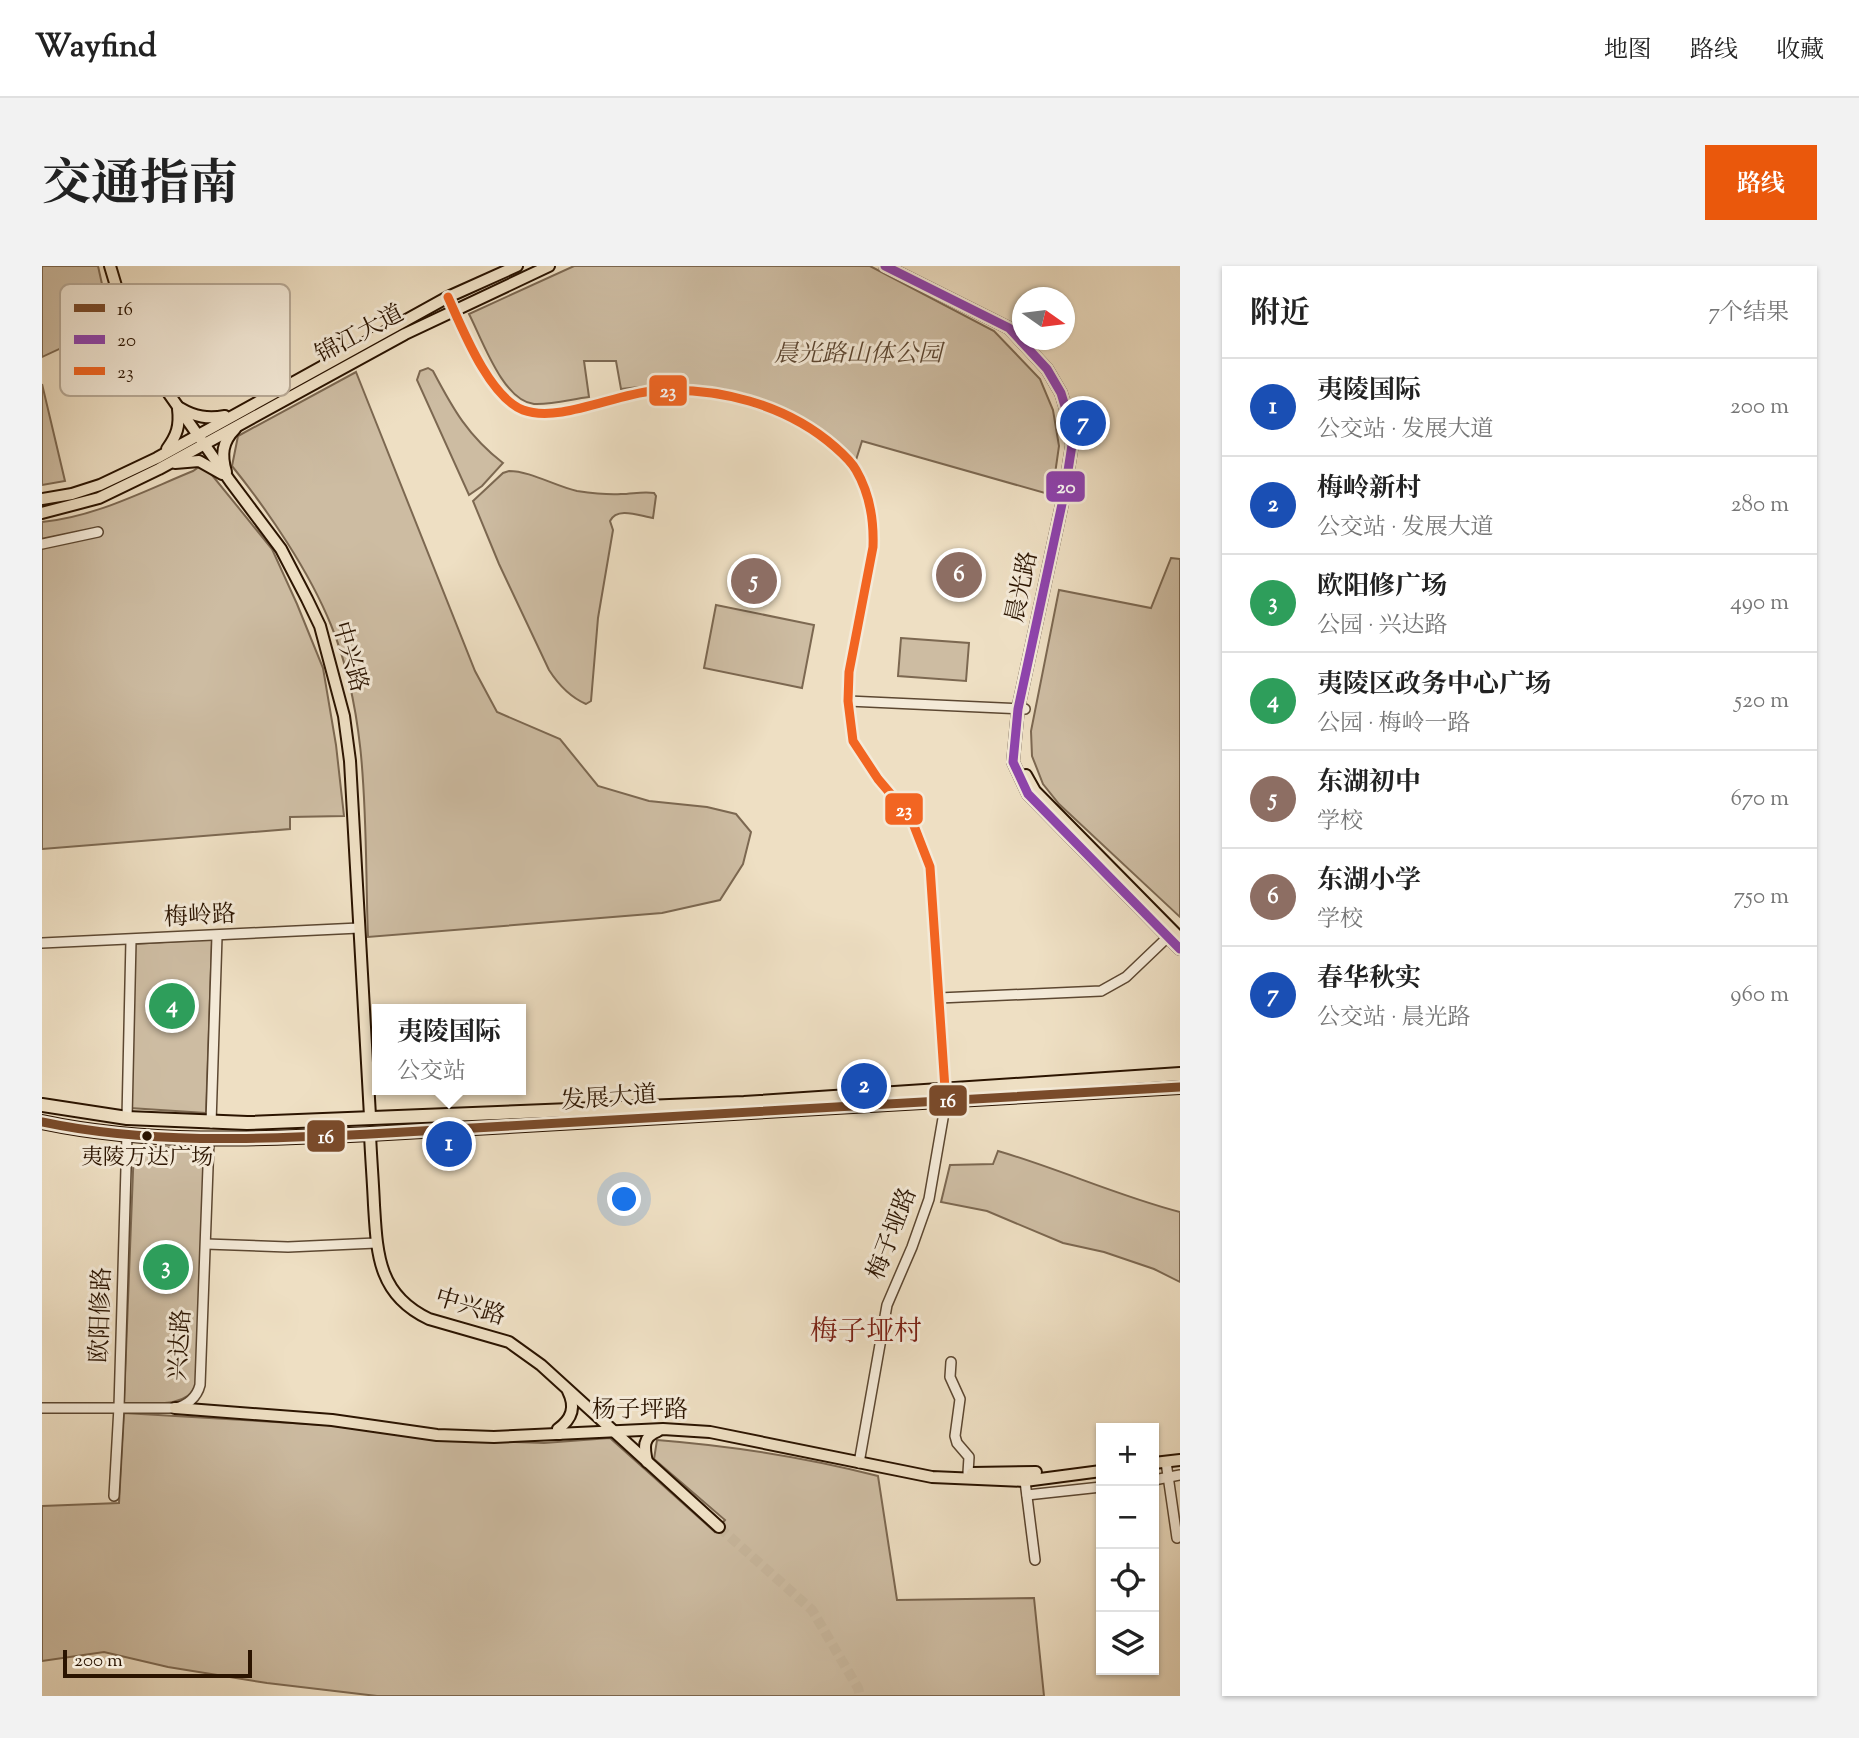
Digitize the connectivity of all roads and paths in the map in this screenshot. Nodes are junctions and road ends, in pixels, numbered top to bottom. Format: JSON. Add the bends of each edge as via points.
{"nodes":[{"id":1,"x":110,"y":266,"type":"edge"},
{"id":2,"x":517,"y":266,"type":"edge"},
{"id":3,"x":549,"y":266,"type":"edge"},
{"id":4,"x":885,"y":266,"type":"edge"},
{"id":5,"x":897,"y":266,"type":"edge"},
{"id":6,"x":115,"y":284,"type":"edge"},
{"id":7,"x":448,"y":297,"type":"junction"},
{"id":8,"x":454,"y":309,"type":"junction"},
{"id":9,"x":1012,"y":327,"type":"edge"},
{"id":10,"x":1037,"y":350,"type":"edge"},
{"id":11,"x":290,"y":389,"type":"edge"},
{"id":12,"x":290,"y":393,"type":"edge"},
{"id":13,"x":171,"y":396,"type":"edge"},
{"id":14,"x":278,"y":396,"type":"edge"},
{"id":15,"x":283,"y":396,"type":"edge"},
{"id":16,"x":178,"y":406,"type":"junction"},
{"id":17,"x":240,"y":418,"type":"junction"},
{"id":18,"x":202,"y":439,"type":"junction"},
{"id":19,"x":158,"y":463,"type":"junction"},
{"id":20,"x":230,"y":481,"type":"junction"},
{"id":21,"x":42,"y":499,"type":"edge"},
{"id":22,"x":42,"y":513,"type":"edge"},
{"id":23,"x":98,"y":531,"type":"dead end"},
{"id":24,"x":42,"y":544,"type":"edge"},
{"id":25,"x":848,"y":701,"type":"junction"},
{"id":26,"x":1021,"y":709,"type":"junction"},
{"id":27,"x":359,"y":928,"type":"junction"},
{"id":28,"x":1174,"y":935,"type":"edge"},
{"id":29,"x":217,"y":936,"type":"junction"},
{"id":30,"x":131,"y":940,"type":"junction"},
{"id":31,"x":42,"y":943,"type":"edge"},
{"id":32,"x":1180,"y":949,"type":"edge"},
{"id":33,"x":939,"y":998,"type":"junction"},
{"id":34,"x":1179,"y":1079,"type":"edge"},
{"id":35,"x":945,"y":1095,"type":"junction"},
{"id":36,"x":42,"y":1105,"type":"edge"},
{"id":37,"x":370,"y":1116,"type":"junction"},
{"id":38,"x":127,"y":1118,"type":"junction"},
{"id":39,"x":42,"y":1122,"type":"edge"},
{"id":40,"x":211,"y":1123,"type":"junction"},
{"id":41,"x":127,"y":1134,"type":"junction"},
{"id":42,"x":370,"y":1134,"type":"junction"},
{"id":43,"x":209,"y":1140,"type":"junction"},
{"id":44,"x":376,"y":1243,"type":"junction"},
{"id":45,"x":206,"y":1244,"type":"junction"},
{"id":46,"x":951,"y":1362,"type":"dead end"},
{"id":47,"x":565,"y":1386,"type":"junction"},
{"id":48,"x":188,"y":1403,"type":"junction"},
{"id":49,"x":119,"y":1407,"type":"junction"},
{"id":50,"x":42,"y":1408,"type":"edge"},
{"id":51,"x":175,"y":1408,"type":"junction"},
{"id":52,"x":611,"y":1427,"type":"junction"},
{"id":53,"x":663,"y":1429,"type":"junction"},
{"id":54,"x":559,"y":1432,"type":"junction"},
{"id":55,"x":1180,"y":1452,"type":"edge"},
{"id":56,"x":1159,"y":1455,"type":"edge"},
{"id":57,"x":860,"y":1459,"type":"junction"},
{"id":58,"x":1180,"y":1460,"type":"edge"},
{"id":59,"x":647,"y":1462,"type":"junction"},
{"id":60,"x":1160,"y":1462,"type":"edge"},
{"id":61,"x":1096,"y":1464,"type":"edge"},
{"id":62,"x":1096,"y":1472,"type":"edge"},
{"id":63,"x":968,"y":1473,"type":"junction"},
{"id":64,"x":1180,"y":1475,"type":"edge"},
{"id":65,"x":1168,"y":1477,"type":"junction"},
{"id":66,"x":1159,"y":1479,"type":"edge"},
{"id":67,"x":1025,"y":1481,"type":"junction"},
{"id":68,"x":1096,"y":1488,"type":"edge"},
{"id":69,"x":1027,"y":1495,"type":"junction"},
{"id":70,"x":114,"y":1496,"type":"dead end"},
{"id":71,"x":719,"y":1527,"type":"tunnel mouth"},
{"id":72,"x":1177,"y":1538,"type":"dead end"},
{"id":73,"x":1035,"y":1560,"type":"dead end"}],
"edges":[{"from":1,"to":6,"type":"main road","name":"中兴路"},
{"from":2,"to":7,"type":"main road","name":"锦江大道"},
{"from":3,"to":8,"type":"main road","name":"锦江大道"},
{"from":4,"to":26,"type":"main road","name":"晨光路","via":[[1009,328],[1047,369],[1061,393],[1072,445]]},
{"from":5,"to":9,"type":"main road","via":[[992,312]]},
{"from":7,"to":8,"type":"street","name":"梅子垭路"},
{"from":7,"to":11,"type":"main road","name":"锦江大道"},
{"from":8,"to":12,"type":"main road","name":"锦江大道"},
{"from":8,"to":25,"type":"street","name":"梅子垭路","via":[[494,385],[520,409],[545,414],[630,394],[708,392],[788,416],[825,438],[848,459],[868,496],[874,529]]},
{"from":10,"to":26,"type":"main road","name":"晨光路","via":[[1066,392],[1077,446],[1071,491]]},
{"from":13,"to":16,"type":"main road","name":"中兴路"},
{"from":14,"to":17,"type":"main road","name":"锦江大道"},
{"from":15,"to":17,"type":"main road","name":"锦江大道"},
{"from":16,"to":17,"type":"main road","via":[[208,419]]},
{"from":16,"to":18,"type":"main road","name":"中兴路"},
{"from":16,"to":19,"type":"main road","via":[[177,436]]},
{"from":17,"to":18,"type":"main road","name":"锦江大道"},
{"from":17,"to":20,"type":"main road","via":[[223,447]]},
{"from":18,"to":19,"type":"main road","name":"锦江大道"},
{"from":18,"to":20,"type":"main road","name":"中兴路"},
{"from":19,"to":20,"type":"main road","via":[[199,461]]},
{"from":19,"to":21,"type":"main road","name":"锦江大道","via":[[72,494]]},
{"from":19,"to":22,"type":"main road","name":"锦江大道","via":[[99,498]]},
{"from":20,"to":27,"type":"main road","name":"中兴路","via":[[281,549],[320,626],[344,716],[350,761]]},
{"from":23,"to":24,"type":"street"},
{"from":25,"to":26,"type":"street"},
{"from":25,"to":33,"type":"street","name":"梅子垭路","via":[[853,741],[911,818],[930,867]]},
{"from":26,"to":28,"type":"main road","name":"晨光路","via":[[1013,762],[1028,794]]},
{"from":27,"to":29,"type":"street","name":"梅岭路"},
{"from":27,"to":37,"type":"main road","name":"中兴路"},
{"from":28,"to":32,"type":"main road","name":"晨光路"},
{"from":28,"to":33,"type":"street","via":[[1126,978],[1101,991]]},
{"from":29,"to":30,"type":"street","name":"梅岭路"},
{"from":29,"to":40,"type":"street"},
{"from":30,"to":31,"type":"street","name":"梅岭路"},
{"from":30,"to":38,"type":"street"},
{"from":33,"to":35,"type":"street","name":"梅子垭路"},
{"from":34,"to":35,"type":"highway","name":"发展大道"},
{"from":35,"to":37,"type":"highway","name":"发展大道"},
{"from":35,"to":42,"type":"highway","name":"发展大道"},
{"from":35,"to":57,"type":"street","name":"梅子垭路","via":[[929,1199],[887,1305]]},
{"from":36,"to":38,"type":"highway","name":"发展大道"},
{"from":37,"to":40,"type":"highway","name":"发展大道"},
{"from":38,"to":40,"type":"highway","name":"发展大道"},
{"from":39,"to":41,"type":"highway","name":"发展大道"},
{"from":41,"to":43,"type":"highway","name":"发展大道"},
{"from":41,"to":49,"type":"street","name":"欧阳修路"},
{"from":42,"to":43,"type":"highway","name":"发展大道"},
{"from":42,"to":44,"type":"main road","name":"中兴路"},
{"from":43,"to":45,"type":"street","name":"兴达路"},
{"from":44,"to":45,"type":"street"},
{"from":44,"to":47,"type":"main road","name":"中兴路","via":[[384,1276],[407,1306],[429,1319],[509,1342]]},
{"from":45,"to":48,"type":"street","name":"兴达路","via":[[200,1385]]},
{"from":46,"to":63,"type":"street","via":[[950,1377],[960,1399],[955,1436],[969,1457]]},
{"from":47,"to":52,"type":"main road","name":"中兴路"},
{"from":47,"to":54,"type":"main road","via":[[573,1410]]},
{"from":48,"to":51,"type":"street","name":"兴达路"},
{"from":48,"to":54,"type":"main road","name":"杨子坪路","via":[[332,1414],[433,1429]]},
{"from":49,"to":50,"type":"street","name":"兴达路"},
{"from":49,"to":51,"type":"street","name":"兴达路"},
{"from":49,"to":70,"type":"street","name":"欧阳修路"},
{"from":51,"to":54,"type":"main road","name":"杨子坪路","via":[[332,1420],[437,1435]]},
{"from":52,"to":53,"type":"main road","name":"杨子坪路"},
{"from":52,"to":54,"type":"main road","name":"杨子坪路"},
{"from":52,"to":57,"type":"main road","via":[[708,1426]]},
{"from":52,"to":59,"type":"main road","name":"中兴路"},
{"from":53,"to":57,"type":"main road","name":"杨子坪路","via":[[709,1432]]},
{"from":53,"to":59,"type":"main road","via":[[645,1442]]},
{"from":55,"to":56,"type":"main road"},
{"from":57,"to":63,"type":"main road"},
{"from":57,"to":67,"type":"main road","name":"杨子坪路","via":[[932,1476]]},
{"from":58,"to":60,"type":"main road"},
{"from":59,"to":71,"type":"main road","name":"中兴路"},
{"from":60,"to":65,"type":"street"},
{"from":61,"to":63,"type":"main road","via":[[1025,1473]]},
{"from":62,"to":67,"type":"main road","name":"杨子坪路"},
{"from":64,"to":65,"type":"street"},
{"from":65,"to":66,"type":"street"},
{"from":65,"to":72,"type":"street"},
{"from":67,"to":69,"type":"street"},
{"from":68,"to":69,"type":"street"},
{"from":69,"to":73,"type":"street"}]}
